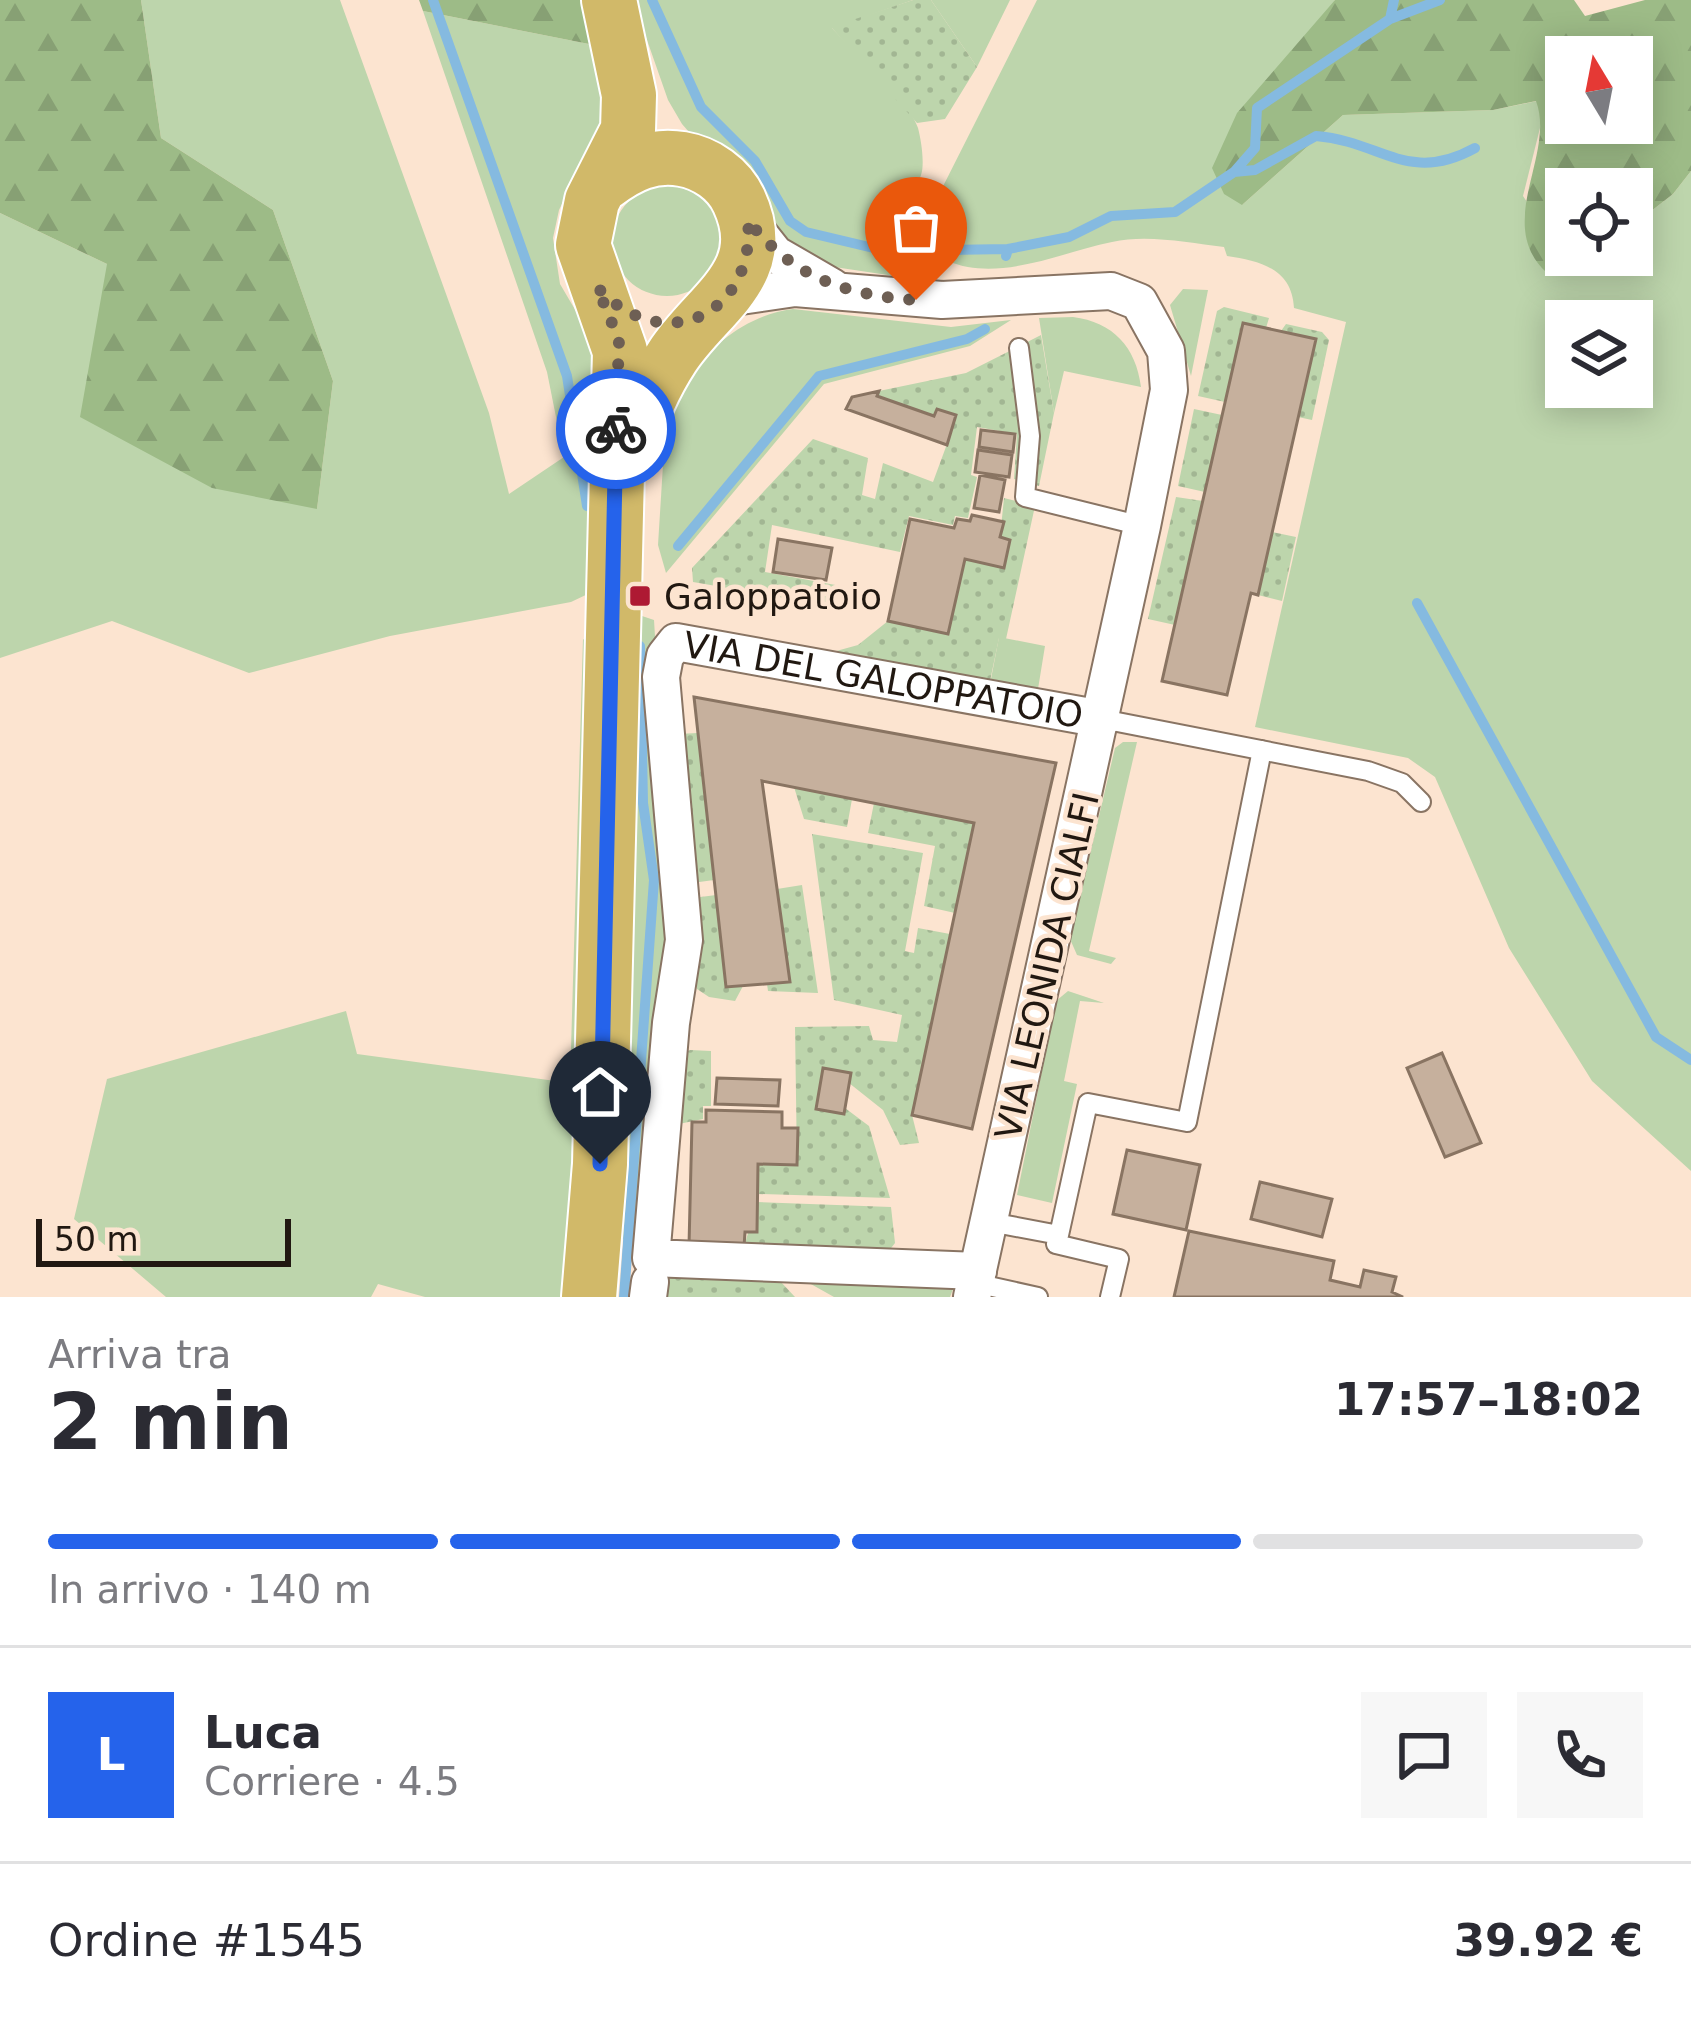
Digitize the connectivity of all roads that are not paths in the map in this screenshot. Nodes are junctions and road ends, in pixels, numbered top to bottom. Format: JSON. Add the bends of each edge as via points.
{"nodes":[{"id":1,"x":613,"y":0,"type":"edge"},
{"id":2,"x":690,"y":160,"type":"junction"},
{"id":3,"x":605,"y":183,"type":"junction"},
{"id":4,"x":748,"y":220,"type":"junction"},
{"id":5,"x":597,"y":287,"type":"junction"},
{"id":6,"x":841,"y":291,"type":"junction"},
{"id":7,"x":717,"y":305,"type":"junction"},
{"id":8,"x":1019,"y":348,"type":"dead end"},
{"id":9,"x":613,"y":516,"type":"junction"},
{"id":10,"x":1142,"y":526,"type":"junction"},
{"id":11,"x":1102,"y":718,"type":"junction"},
{"id":12,"x":1262,"y":750,"type":"junction"},
{"id":13,"x":1421,"y":802,"type":"dead end"},
{"id":14,"x":990,"y":1222,"type":"junction"},
{"id":15,"x":1059,"y":1235,"type":"junction"},
{"id":16,"x":975,"y":1284,"type":"edge"},
{"id":17,"x":589,"y":1297,"type":"edge"},
{"id":18,"x":1038,"y":1297,"type":"edge"},
{"id":19,"x":1110,"y":1297,"type":"edge"}],
"edges":[{"from":1,"to":2,"type":"main road"},
{"from":1,"to":3,"type":"main road","via":[[629,112],[623,149]]},
{"from":2,"to":3,"type":"main road","via":[[645,160]]},
{"from":2,"to":4,"type":"main road","via":[[716,173]]},
{"from":3,"to":5,"type":"main road","via":[[583,245]]},
{"from":4,"to":6,"type":"street","name":"VIA LEONIDA CIALFI","via":[[783,260]]},
{"from":4,"to":7,"type":"main road","via":[[746,261]]},
{"from":5,"to":7,"type":"main road","via":[[614,306],[648,321],[685,322]]},
{"from":5,"to":9,"type":"main road","via":[[620,351]]},
{"from":6,"to":7,"type":"street","name":"VIA LEONIDA CIALFI","via":[[777,289]]},
{"from":6,"to":10,"type":"street","name":"VIA LEONIDA CIALFI","via":[[942,300],[1093,290],[1139,302],[1160,331],[1169,371]]},
{"from":7,"to":9,"type":"main road","via":[[676,350],[648,401]]},
{"from":8,"to":10,"type":"lane","via":[[1030,436],[1025,497]]},
{"from":9,"to":17,"type":"main road","via":[[599,1184]]},
{"from":10,"to":11,"type":"street","name":"VIA LEONIDA CIALFI"},
{"from":11,"to":12,"type":"lane"},
{"from":11,"to":14,"type":"street","name":"VIA LEONIDA CIALFI"},
{"from":11,"to":16,"type":"street","name":"VIA DEL GALOPPATOIO","via":[[676,642],[665,656],[684,940],[651,1258]]},
{"from":12,"to":13,"type":"lane","via":[[1386,776]]},
{"from":12,"to":15,"type":"lane","via":[[1187,1122],[1088,1102]]},
{"from":14,"to":15,"type":"lane"},
{"from":14,"to":16,"type":"street","name":"VIA LEONIDA CIALFI"},
{"from":15,"to":19,"type":"lane","via":[[1057,1244],[1119,1259]]},
{"from":16,"to":18,"type":"lane"}]}
